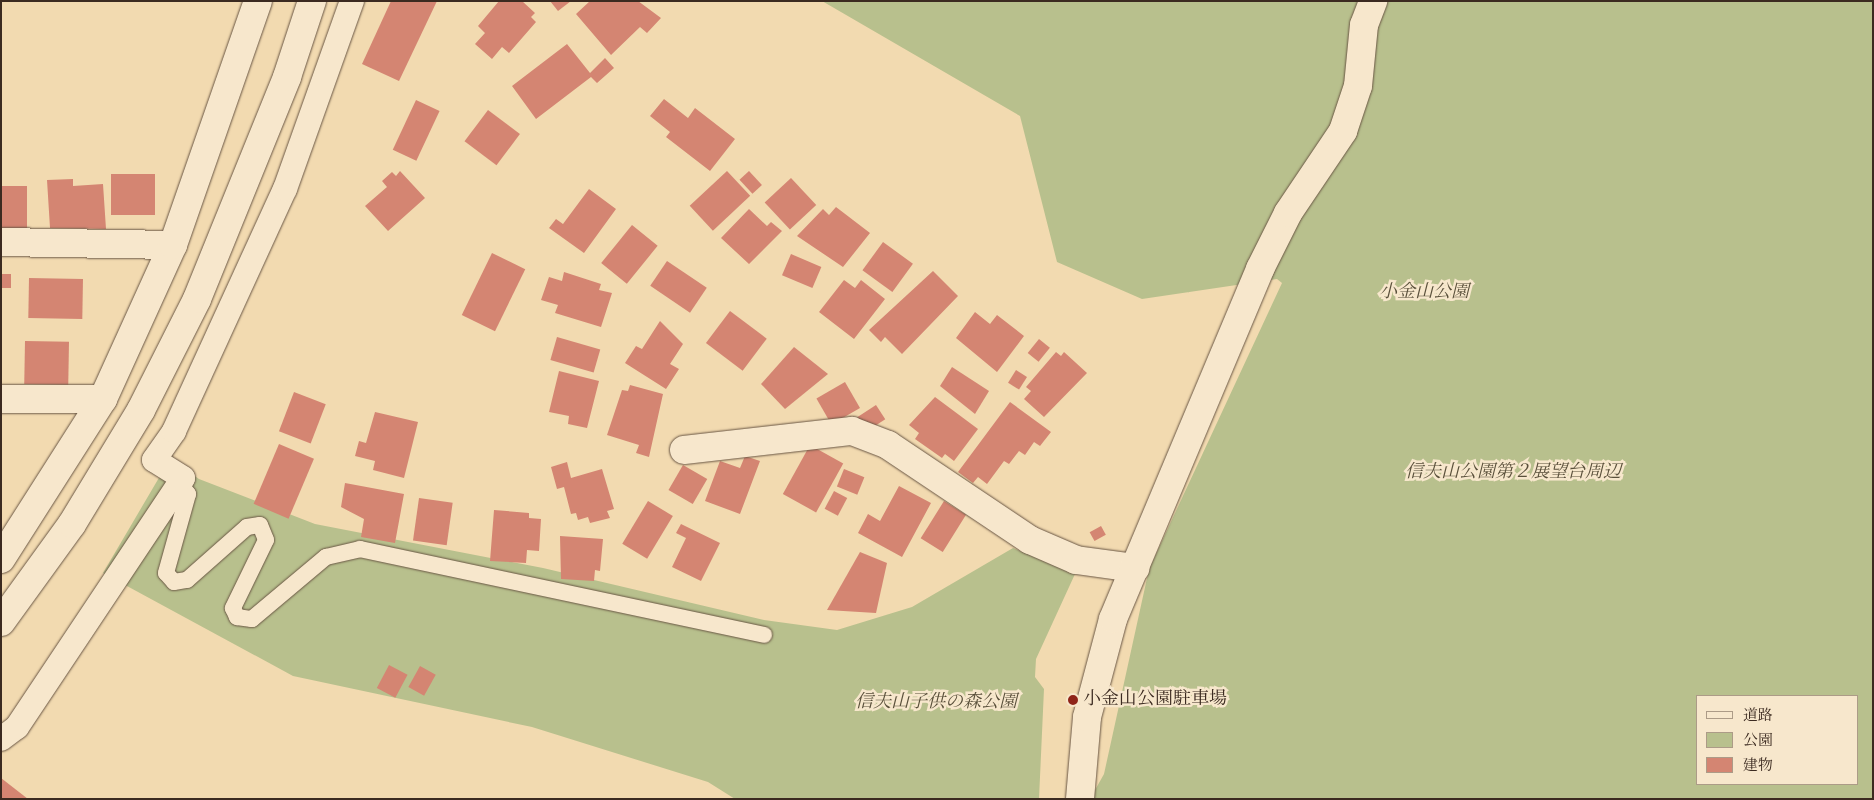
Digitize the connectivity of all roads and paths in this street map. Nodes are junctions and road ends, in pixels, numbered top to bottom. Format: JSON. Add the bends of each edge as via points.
{"nodes":[{"id":1,"x":258,"y":1,"type":"edge"},
{"id":2,"x":312,"y":1,"type":"edge"},
{"id":3,"x":352,"y":1,"type":"edge"},
{"id":4,"x":1373,"y":1,"type":"edge"},
{"id":5,"x":1,"y":242,"type":"edge"},
{"id":6,"x":173,"y":245,"type":"junction"},
{"id":7,"x":1,"y":399,"type":"edge"},
{"id":8,"x":103,"y":399,"type":"junction"},
{"id":9,"x":684,"y":450,"type":"dead end"},
{"id":10,"x":154,"y":460,"type":"junction"},
{"id":11,"x":12,"y":531,"type":"edge"},
{"id":12,"x":1,"y":559,"type":"edge"},
{"id":13,"x":1135,"y":568,"type":"junction"},
{"id":14,"x":1,"y":622,"type":"edge"},
{"id":15,"x":764,"y":635,"type":"dead end"},
{"id":16,"x":1,"y":739,"type":"edge"},
{"id":17,"x":1080,"y":799,"type":"edge"}],
"edges":[{"from":1,"to":6,"type":"street"},
{"from":2,"to":14,"type":"street","via":[[287,78],[192,307],[141,410],[72,524]]},
{"from":3,"to":10,"type":"street","via":[[285,189],[174,431]]},
{"from":4,"to":13,"type":"street","via":[[1364,25],[1358,86],[1343,131],[1288,212],[1260,269]]},
{"from":5,"to":6,"type":"street"},
{"from":6,"to":8,"type":"street"},
{"from":7,"to":8,"type":"street"},
{"from":8,"to":11,"type":"street"},
{"from":9,"to":13,"type":"street","via":[[852,431],[888,445],[1030,540],[1076,560]]},
{"from":10,"to":15,"type":"lane","via":[[188,494],[166,573],[174,582],[187,580],[247,527],[260,525],[266,540],[233,608],[237,617],[252,619],[326,557],[360,549]]},
{"from":10,"to":16,"type":"street","via":[[183,478],[18,727]]},
{"from":11,"to":12,"type":"street"},
{"from":13,"to":17,"type":"street","via":[[1113,619],[1093,691]]}]}
